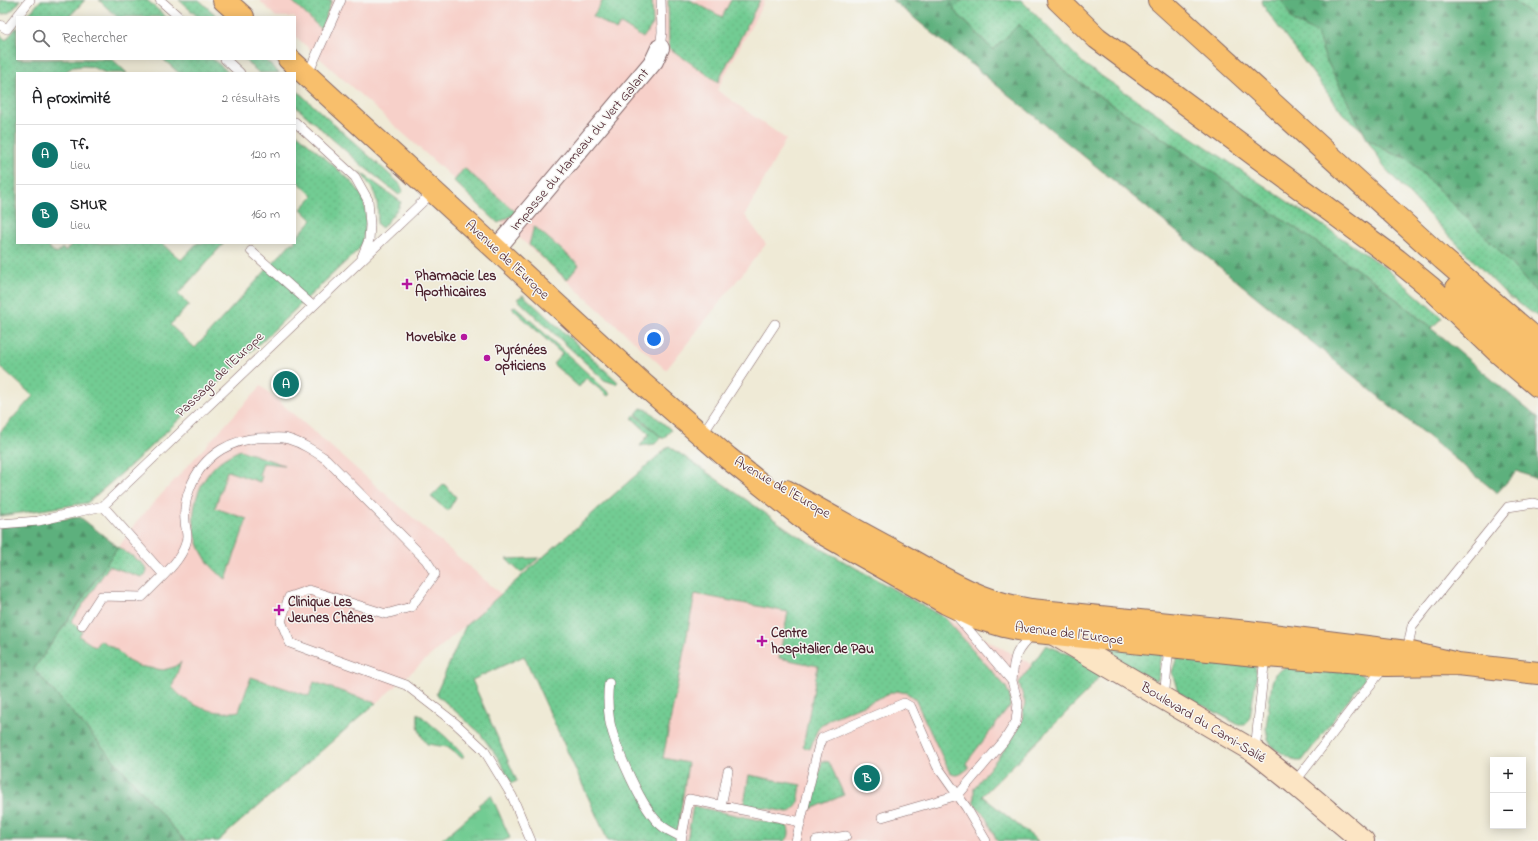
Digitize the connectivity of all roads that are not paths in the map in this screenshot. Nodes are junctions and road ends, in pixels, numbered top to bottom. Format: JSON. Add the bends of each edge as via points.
{"nodes":[{"id":1,"x":30,"y":0,"type":"edge"},
{"id":2,"x":160,"y":0,"type":"edge"},
{"id":3,"x":224,"y":0,"type":"edge"},
{"id":4,"x":341,"y":0,"type":"edge"},
{"id":5,"x":661,"y":0,"type":"edge"},
{"id":6,"x":1058,"y":0,"type":"edge"},
{"id":7,"x":1159,"y":0,"type":"edge"},
{"id":8,"x":17,"y":16,"type":"edge"},
{"id":9,"x":177,"y":16,"type":"edge"},
{"id":10,"x":242,"y":16,"type":"edge"},
{"id":11,"x":16,"y":18,"type":"edge"},
{"id":12,"x":0,"y":25,"type":"edge"},
{"id":13,"x":660,"y":48,"type":"joint"},
{"id":14,"x":226,"y":60,"type":"edge"},
{"id":15,"x":289,"y":60,"type":"edge"},
{"id":16,"x":239,"y":72,"type":"edge"},
{"id":17,"x":307,"y":76,"type":"junction"},
{"id":18,"x":296,"y":123,"type":"edge"},
{"id":19,"x":433,"y":192,"type":"junction"},
{"id":20,"x":496,"y":249,"type":"junction"},
{"id":21,"x":251,"y":251,"type":"dead end"},
{"id":22,"x":1443,"y":259,"type":"junction"},
{"id":23,"x":360,"y":261,"type":"junction"},
{"id":24,"x":1430,"y":287,"type":"junction"},
{"id":25,"x":1461,"y":295,"type":"junction"},
{"id":26,"x":313,"y":306,"type":"junction"},
{"id":27,"x":775,"y":324,"type":"dead end"},
{"id":28,"x":1538,"y":341,"type":"edge"},
{"id":29,"x":1538,"y":364,"type":"edge"},
{"id":30,"x":1538,"y":386,"type":"edge"},
{"id":31,"x":702,"y":435,"type":"junction"},
{"id":32,"x":728,"y":458,"type":"junction"},
{"id":33,"x":1538,"y":504,"type":"edge"},
{"id":34,"x":103,"y":506,"type":"junction"},
{"id":35,"x":0,"y":524,"type":"edge"},
{"id":36,"x":164,"y":575,"type":"junction"},
{"id":37,"x":946,"y":603,"type":"junction"},
{"id":38,"x":82,"y":625,"type":"dead end"},
{"id":39,"x":1186,"y":625,"type":"junction"},
{"id":40,"x":1044,"y":632,"type":"junction"},
{"id":41,"x":1248,"y":632,"type":"junction"},
{"id":42,"x":1169,"y":645,"type":"junction"},
{"id":43,"x":1407,"y":652,"type":"junction"},
{"id":44,"x":1265,"y":656,"type":"junction"},
{"id":45,"x":1458,"y":664,"type":"junction"},
{"id":46,"x":1386,"y":665,"type":"junction"},
{"id":47,"x":1538,"y":673,"type":"edge"},
{"id":48,"x":1012,"y":681,"type":"junction"},
{"id":49,"x":609,"y":684,"type":"dead end"},
{"id":50,"x":1164,"y":699,"type":"junction"},
{"id":51,"x":1255,"y":752,"type":"junction"},
{"id":52,"x":728,"y":771,"type":"dead end"},
{"id":53,"x":1294,"y":783,"type":"junction"},
{"id":54,"x":958,"y":795,"type":"junction"},
{"id":55,"x":721,"y":806,"type":"junction"},
{"id":56,"x":882,"y":817,"type":"dead end"},
{"id":57,"x":800,"y":822,"type":"junction"},
{"id":58,"x":846,"y":836,"type":"dead end"},
{"id":59,"x":681,"y":839,"type":"edge"},
{"id":60,"x":531,"y":841,"type":"edge"},
{"id":61,"x":796,"y":841,"type":"edge"},
{"id":62,"x":816,"y":841,"type":"edge"},
{"id":63,"x":986,"y":841,"type":"edge"},
{"id":64,"x":1362,"y":841,"type":"edge"}],
"edges":[{"from":1,"to":8,"type":"lane"},
{"from":2,"to":9,"type":"lane"},
{"from":3,"to":10,"type":"main road"},
{"from":4,"to":17,"type":"lane"},
{"from":5,"to":13,"type":"lane"},
{"from":6,"to":24,"type":"main road","via":[[1097,38],[1391,255]]},
{"from":7,"to":22,"type":"main road"},
{"from":11,"to":12,"type":"lane","via":[[7,29]]},
{"from":13,"to":20,"type":"street","name":"Impasse du Hameau du Vert Galant","via":[[654,61]]},
{"from":14,"to":16,"type":"lane"},
{"from":15,"to":17,"type":"main road","name":"Avenue de l'Europe"},
{"from":17,"to":19,"type":"main road","name":"Avenue de l'Europe"},
{"from":18,"to":23,"type":"lane","via":[[355,177],[368,200],[369,240]]},
{"from":19,"to":20,"type":"main road","name":"Avenue de l'Europe"},
{"from":19,"to":23,"type":"lane","name":"Passage de l'Europe"},
{"from":20,"to":31,"type":"main road","name":"Avenue de l'Europe"},
{"from":21,"to":26,"type":"lane"},
{"from":22,"to":25,"type":"main road"},
{"from":22,"to":28,"type":"main road"},
{"from":23,"to":26,"type":"lane","name":"Passage de l'Europe"},
{"from":24,"to":25,"type":"main road"},
{"from":24,"to":30,"type":"main road","via":[[1499,353]]},
{"from":25,"to":29,"type":"main road"},
{"from":26,"to":34,"type":"lane","name":"Passage de l'Europe"},
{"from":27,"to":31,"type":"lane"},
{"from":31,"to":32,"type":"main road","name":"Avenue de l'Europe"},
{"from":32,"to":37,"type":"main road","name":"Avenue de l'Europe","via":[[822,533]]},
{"from":32,"to":39,"type":"main road","name":"Avenue de l'Europe","via":[[942,578],[988,600],[1031,610]]},
{"from":33,"to":43,"type":"lane","via":[[1508,507],[1412,626]]},
{"from":34,"to":35,"type":"lane","via":[[38,521]]},
{"from":34,"to":36,"type":"lane"},
{"from":36,"to":38,"type":"lane","via":[[142,597],[100,596]]},
{"from":36,"to":60,"type":"lane","via":[[178,559],[187,538],[184,521],[190,488],[205,464],[221,449],[240,440],[262,437],[287,438],[326,459],[426,560],[435,574],[411,607],[386,614],[309,590],[289,597],[281,621],[290,643],[406,685],[455,723],[484,750],[512,796]]},
{"from":37,"to":40,"type":"main road","name":"Avenue de l'Europe","via":[[977,618],[1004,626]]},
{"from":37,"to":48,"type":"lane"},
{"from":39,"to":41,"type":"main road","name":"Avenue de l'Europe"},
{"from":39,"to":42,"type":"lane"},
{"from":40,"to":42,"type":"main road","name":"Avenue de l'Europe"},
{"from":40,"to":48,"type":"lane","via":[[1022,645],[1017,652]]},
{"from":40,"to":50,"type":"street","name":"Boulevard du Cami-Salié"},
{"from":41,"to":43,"type":"main road","name":"Avenue de l'Europe"},
{"from":41,"to":44,"type":"lane"},
{"from":42,"to":44,"type":"main road","name":"Avenue de l'Europe"},
{"from":42,"to":50,"type":"lane"},
{"from":43,"to":45,"type":"main road","name":"Avenue de l'Europe"},
{"from":44,"to":46,"type":"main road","name":"Avenue de l'Europe"},
{"from":44,"to":51,"type":"lane"},
{"from":45,"to":46,"type":"main road","name":"Avenue de l'Europe"},
{"from":45,"to":47,"type":"main road","name":"Avenue de l'Europe"},
{"from":46,"to":53,"type":"lane"},
{"from":48,"to":54,"type":"lane","via":[[1018,703],[1016,722],[1004,741]]},
{"from":49,"to":59,"type":"lane","via":[[607,695],[610,723],[632,782],[662,826]]},
{"from":50,"to":51,"type":"street","name":"Boulevard du Cami-Salié"},
{"from":51,"to":53,"type":"street","name":"Boulevard du Cami-Salié"},
{"from":52,"to":55,"type":"lane"},
{"from":53,"to":64,"type":"street","name":"Boulevard du Cami-Salié"},
{"from":54,"to":56,"type":"lane"},
{"from":54,"to":57,"type":"lane","via":[[937,766],[911,707],[904,703],[822,738]]},
{"from":54,"to":63,"type":"lane"},
{"from":55,"to":57,"type":"lane"},
{"from":55,"to":59,"type":"lane","via":[[689,800]]},
{"from":57,"to":61,"type":"lane"},
{"from":58,"to":62,"type":"lane"}]}
